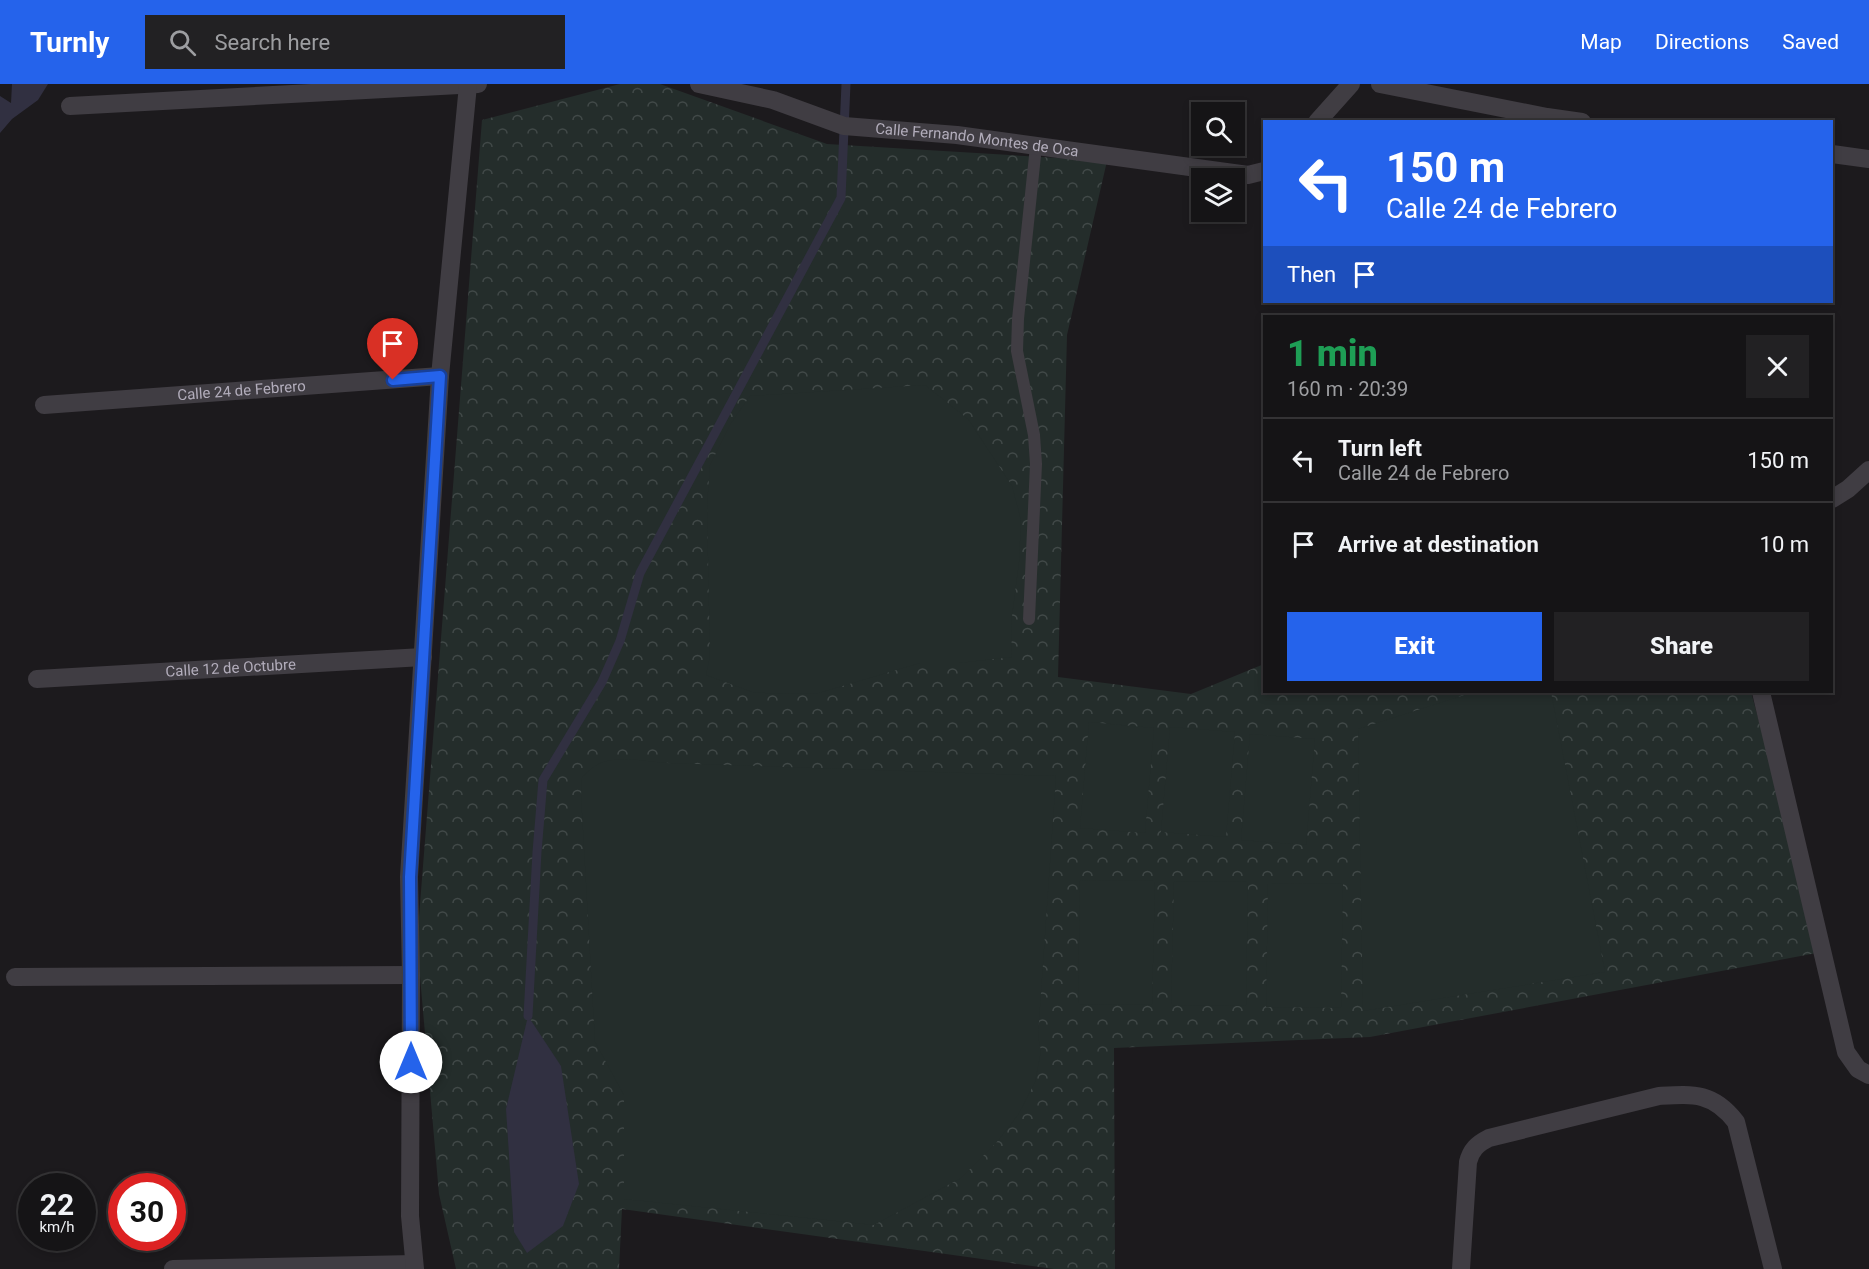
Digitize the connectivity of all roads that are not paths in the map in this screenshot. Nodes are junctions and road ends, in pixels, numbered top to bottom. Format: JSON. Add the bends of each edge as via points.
{"nodes":[{"id":1,"x":478,"y":84,"type":"edge"},
{"id":2,"x":699,"y":84,"type":"edge"},
{"id":3,"x":1351,"y":84,"type":"edge"},
{"id":4,"x":1380,"y":84,"type":"edge"},
{"id":5,"x":468,"y":85,"type":"edge"},
{"id":6,"x":70,"y":106,"type":"dead end"},
{"id":7,"x":1319,"y":120,"type":"edge"},
{"id":8,"x":1568,"y":120,"type":"edge"},
{"id":9,"x":1036,"y":146,"type":"junction"},
{"id":10,"x":1833,"y":154,"type":"edge"},
{"id":11,"x":1869,"y":159,"type":"edge"},
{"id":12,"x":1262,"y":173,"type":"edge"},
{"id":13,"x":440,"y":376,"type":"junction"},
{"id":14,"x":44,"y":405,"type":"dead end"},
{"id":15,"x":1869,"y":470,"type":"edge"},
{"id":16,"x":1833,"y":498,"type":"edge"},
{"id":17,"x":1029,"y":619,"type":"dead end"},
{"id":18,"x":423,"y":657,"type":"junction"},
{"id":19,"x":37,"y":679,"type":"dead end"},
{"id":20,"x":1761,"y":693,"type":"edge"},
{"id":21,"x":411,"y":975,"type":"junction"},
{"id":22,"x":15,"y":977,"type":"dead end"},
{"id":23,"x":1869,"y":1075,"type":"edge"},
{"id":24,"x":415,"y":1266,"type":"edge"},
{"id":25,"x":173,"y":1269,"type":"edge"},
{"id":26,"x":1461,"y":1269,"type":"edge"},
{"id":27,"x":1773,"y":1269,"type":"edge"}],
"edges":[{"from":1,"to":5,"type":"street"},
{"from":2,"to":9,"type":"street","name":"Calle Fernando Montes de Oca","via":[[773,100],[844,126]]},
{"from":3,"to":7,"type":"street"},
{"from":4,"to":8,"type":"street"},
{"from":5,"to":6,"type":"street"},
{"from":5,"to":13,"type":"street"},
{"from":9,"to":12,"type":"street","name":"Calle Fernando Montes de Oca","via":[[1236,174]]},
{"from":9,"to":17,"type":"lane","via":[[1017,351],[1036,464]]},
{"from":10,"to":11,"type":"street"},
{"from":13,"to":14,"type":"street","name":"Calle 24 de Febrero"},
{"from":13,"to":18,"type":"street"},
{"from":15,"to":16,"type":"street"},
{"from":18,"to":19,"type":"street","name":"Calle 12 de Octubre"},
{"from":18,"to":21,"type":"street","via":[[410,877]]},
{"from":20,"to":23,"type":"street","via":[[1846,1052],[1858,1069]]},
{"from":21,"to":22,"type":"street"},
{"from":21,"to":24,"type":"street","via":[[410,1216]]},
{"from":24,"to":25,"type":"street"},
{"from":26,"to":27,"type":"street","via":[[1468,1162],[1480,1142],[1659,1096],[1688,1094],[1714,1101],[1736,1122]]}]}
